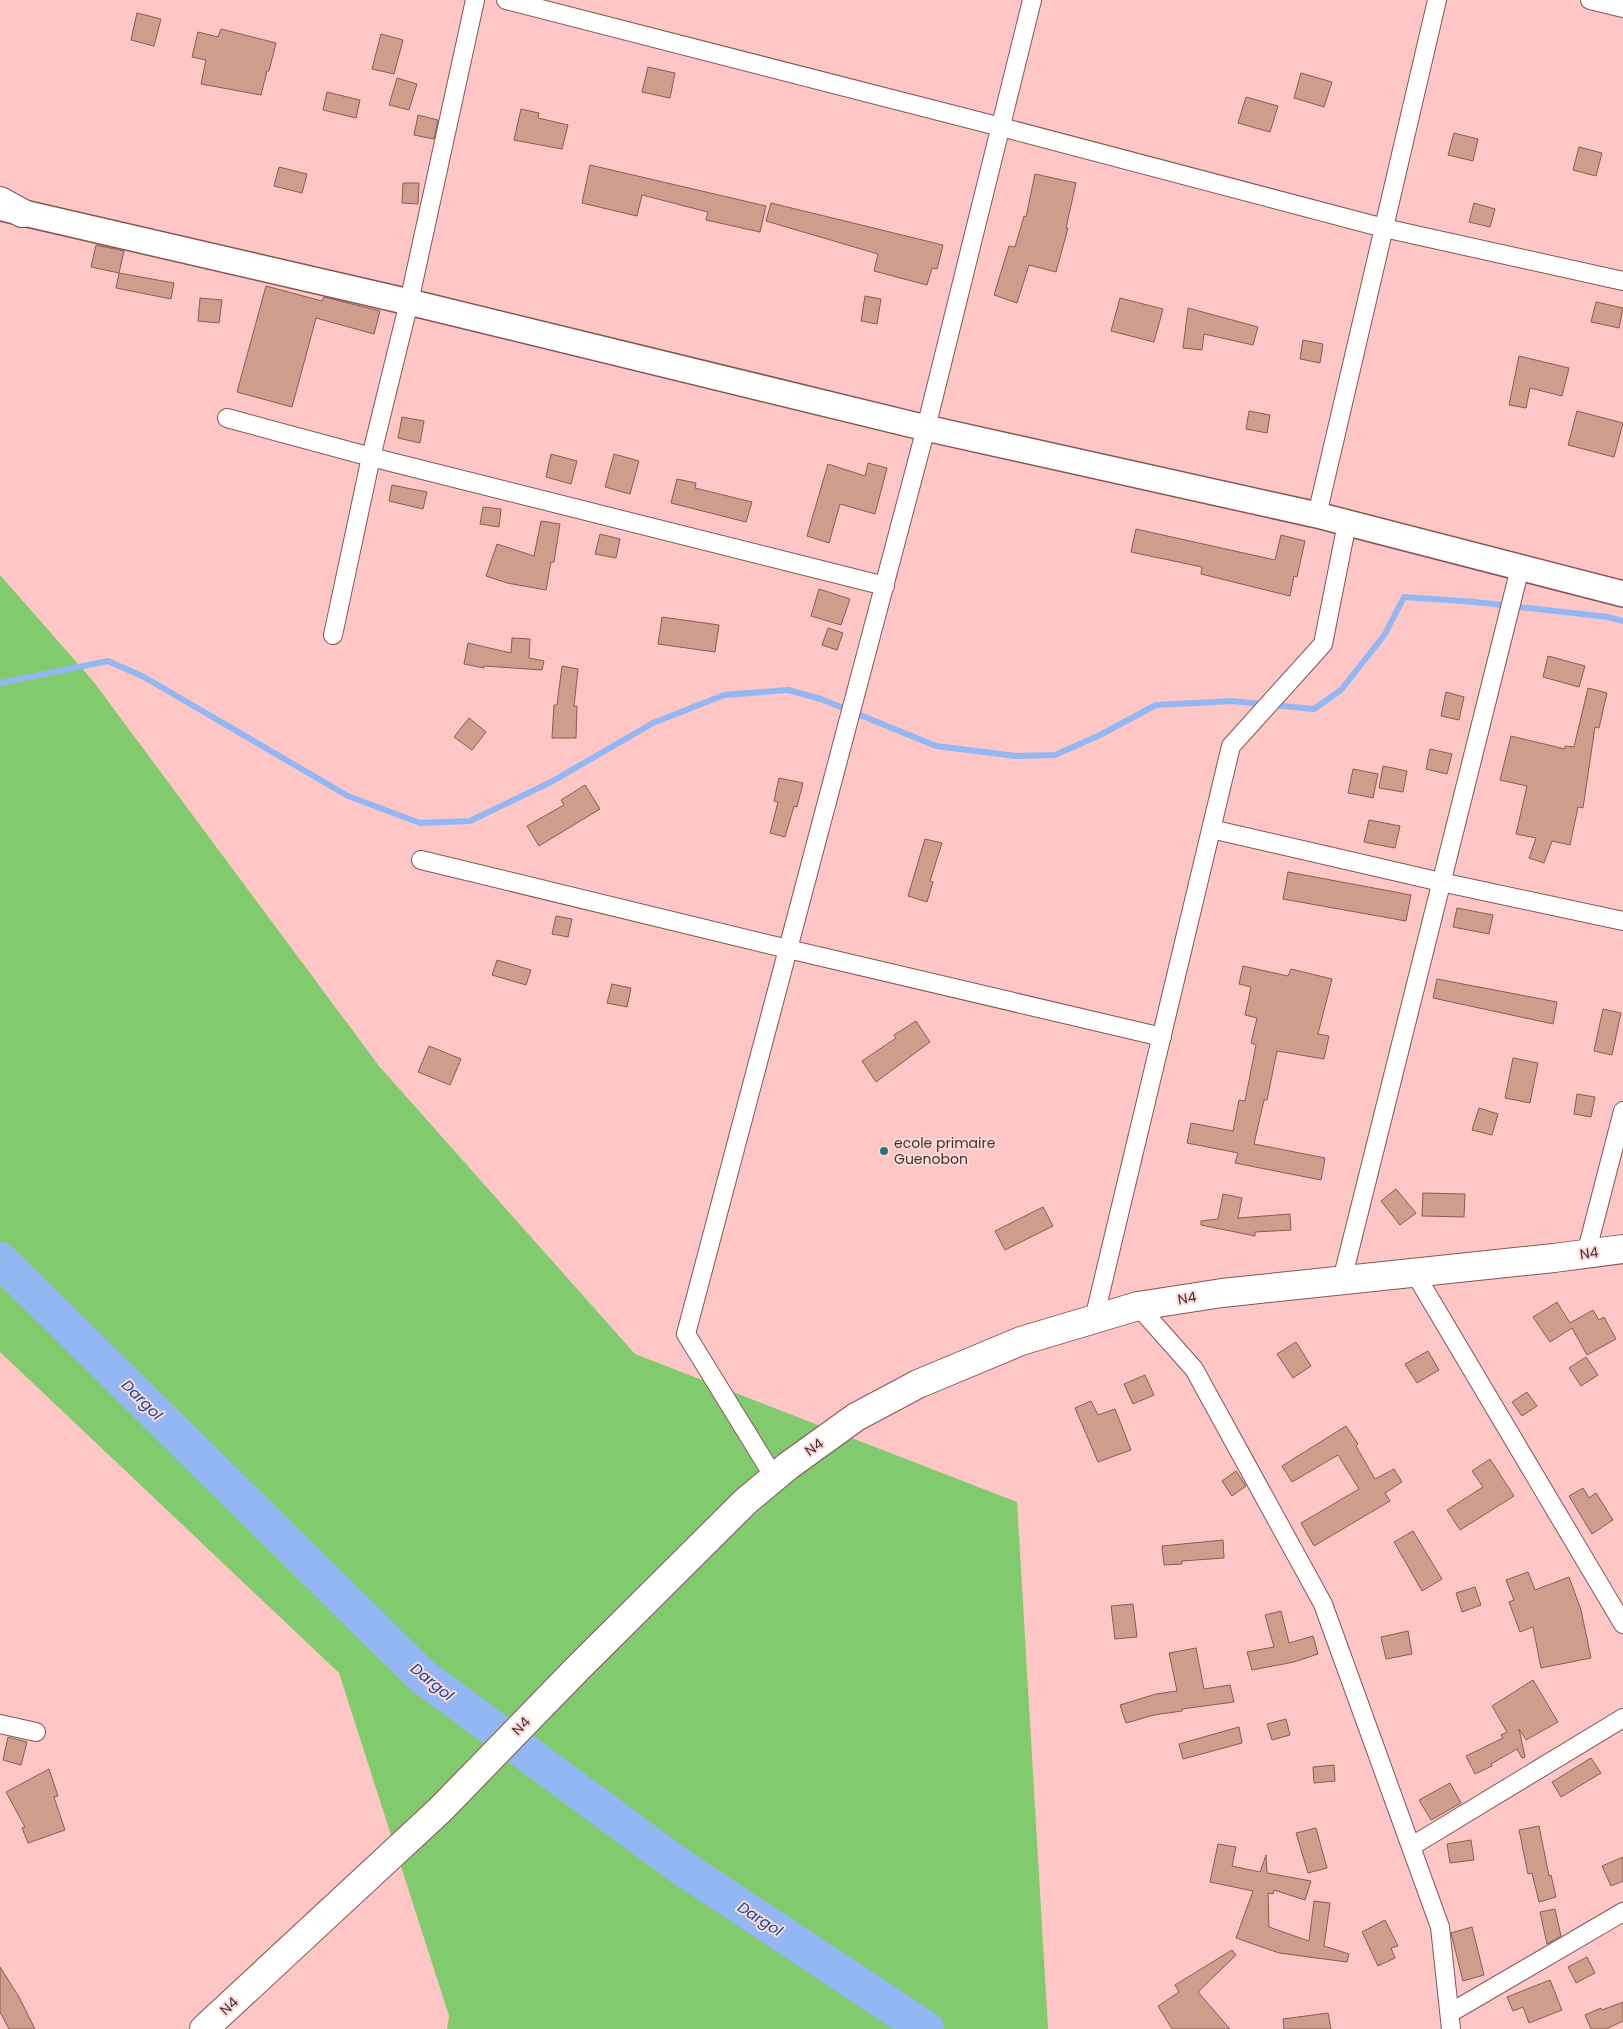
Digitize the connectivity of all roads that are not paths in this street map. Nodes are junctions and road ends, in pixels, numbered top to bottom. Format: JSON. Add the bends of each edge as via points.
{"nodes":[{"id":1,"x":475,"y":0,"type":"edge"},
{"id":2,"x":506,"y":0,"type":"edge"},
{"id":3,"x":1032,"y":0,"type":"edge"},
{"id":4,"x":1437,"y":0,"type":"edge"},
{"id":5,"x":1590,"y":0,"type":"edge"},
{"id":6,"x":1623,"y":8,"type":"edge"},
{"id":7,"x":1001,"y":127,"type":"junction"},
{"id":8,"x":7,"y":207,"type":"edge"},
{"id":9,"x":1384,"y":228,"type":"junction"},
{"id":10,"x":1623,"y":282,"type":"edge"},
{"id":11,"x":409,"y":302,"type":"junction"},
{"id":12,"x":227,"y":418,"type":"dead end"},
{"id":13,"x":926,"y":428,"type":"junction"},
{"id":14,"x":372,"y":457,"type":"junction"},
{"id":15,"x":1318,"y":515,"type":"junction"},
{"id":16,"x":1347,"y":523,"type":"junction"},
{"id":17,"x":1520,"y":568,"type":"junction"},
{"id":18,"x":885,"y":586,"type":"junction"},
{"id":19,"x":1623,"y":594,"type":"edge"},
{"id":20,"x":333,"y":636,"type":"dead end"},
{"id":21,"x":1211,"y":829,"type":"junction"},
{"id":22,"x":421,"y":860,"type":"dead end"},
{"id":23,"x":1441,"y":882,"type":"junction"},
{"id":24,"x":1623,"y":921,"type":"edge"},
{"id":25,"x":788,"y":949,"type":"junction"},
{"id":26,"x":1162,"y":1037,"type":"junction"},
{"id":27,"x":1623,"y":1112,"type":"edge"},
{"id":28,"x":1623,"y":1249,"type":"edge"},
{"id":29,"x":1586,"y":1254,"type":"junction"},
{"id":30,"x":1414,"y":1272,"type":"junction"},
{"id":31,"x":1342,"y":1280,"type":"junction"},
{"id":32,"x":1138,"y":1306,"type":"junction"},
{"id":33,"x":1094,"y":1319,"type":"junction"},
{"id":34,"x":774,"y":1477,"type":"junction"},
{"id":35,"x":1623,"y":1624,"type":"edge"},
{"id":36,"x":1623,"y":1718,"type":"edge"},
{"id":37,"x":0,"y":1724,"type":"edge"},
{"id":38,"x":36,"y":1732,"type":"dead end"},
{"id":39,"x":1412,"y":1846,"type":"junction"},
{"id":40,"x":1623,"y":1912,"type":"edge"},
{"id":41,"x":1451,"y":2021,"type":"edge"},
{"id":42,"x":204,"y":2029,"type":"edge"}],
"edges":[{"from":1,"to":11,"type":"street"},
{"from":2,"to":7,"type":"street"},
{"from":3,"to":7,"type":"street"},
{"from":4,"to":9,"type":"street"},
{"from":5,"to":6,"type":"street"},
{"from":7,"to":9,"type":"street"},
{"from":7,"to":13,"type":"street"},
{"from":8,"to":11,"type":"main road"},
{"from":9,"to":10,"type":"street"},
{"from":9,"to":15,"type":"street"},
{"from":11,"to":13,"type":"main road"},
{"from":11,"to":14,"type":"street"},
{"from":12,"to":14,"type":"street"},
{"from":13,"to":15,"type":"main road"},
{"from":13,"to":18,"type":"street"},
{"from":14,"to":18,"type":"street"},
{"from":14,"to":20,"type":"street"},
{"from":15,"to":16,"type":"main road"},
{"from":16,"to":17,"type":"main road"},
{"from":16,"to":21,"type":"street","via":[[1323,644],[1231,746]]},
{"from":17,"to":19,"type":"main road"},
{"from":17,"to":23,"type":"street"},
{"from":18,"to":25,"type":"street"},
{"from":21,"to":23,"type":"street"},
{"from":21,"to":26,"type":"street"},
{"from":22,"to":25,"type":"street"},
{"from":23,"to":24,"type":"street"},
{"from":23,"to":31,"type":"street"},
{"from":25,"to":26,"type":"street"},
{"from":25,"to":34,"type":"street","via":[[686,1334]]},
{"from":26,"to":33,"type":"street"},
{"from":27,"to":29,"type":"street"},
{"from":28,"to":29,"type":"main road","name":"N4"},
{"from":29,"to":30,"type":"main road","name":"N4"},
{"from":30,"to":31,"type":"main road","name":"N4"},
{"from":30,"to":35,"type":"street"},
{"from":31,"to":32,"type":"main road","name":"N4"},
{"from":32,"to":33,"type":"main road","name":"N4"},
{"from":32,"to":39,"type":"street","via":[[1194,1369],[1323,1604]]},
{"from":33,"to":34,"type":"main road","name":"N4","via":[[1021,1341],[918,1384],[856,1417]]},
{"from":34,"to":42,"type":"main road","name":"N4","via":[[746,1501],[440,1809]]},
{"from":36,"to":39,"type":"street"},
{"from":37,"to":38,"type":"street"},
{"from":39,"to":41,"type":"street","via":[[1440,1927]]},
{"from":40,"to":41,"type":"street"}]}
